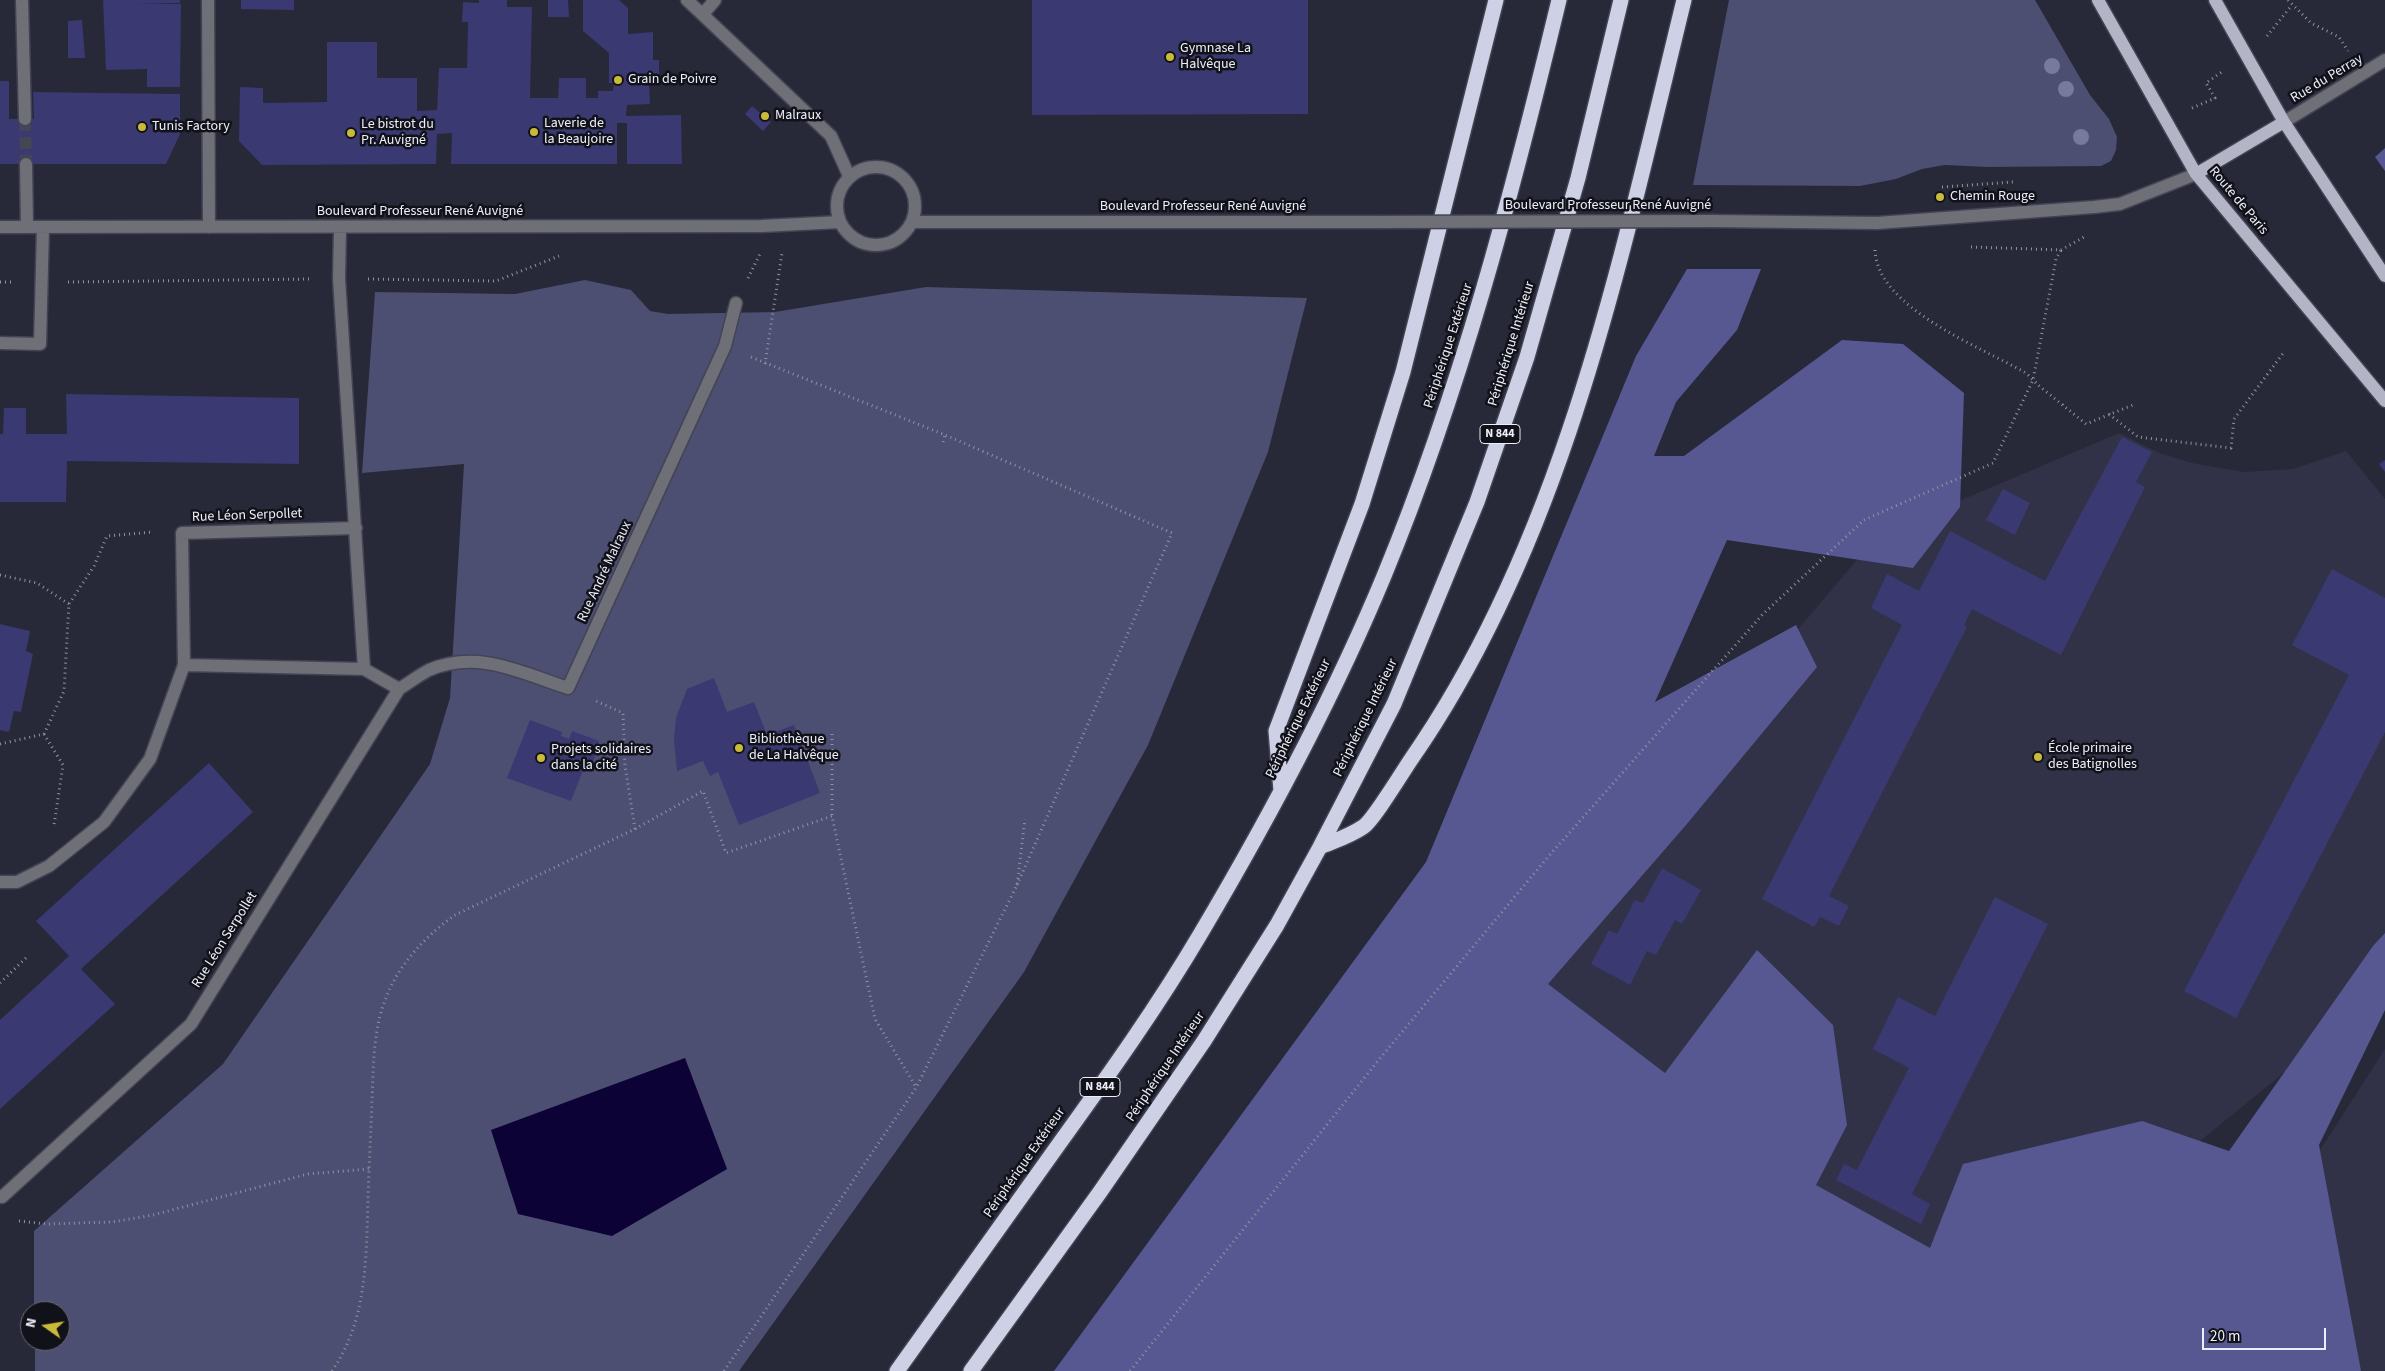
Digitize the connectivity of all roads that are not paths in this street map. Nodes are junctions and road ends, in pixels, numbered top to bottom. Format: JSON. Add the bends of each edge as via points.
{"nodes":[{"id":1,"x":22,"y":0,"type":"edge"},
{"id":2,"x":208,"y":0,"type":"edge"},
{"id":3,"x":687,"y":0,"type":"edge"},
{"id":4,"x":715,"y":0,"type":"edge"},
{"id":5,"x":1496,"y":0,"type":"edge"},
{"id":6,"x":1560,"y":0,"type":"edge"},
{"id":7,"x":1621,"y":0,"type":"edge"},
{"id":8,"x":1684,"y":0,"type":"edge"},
{"id":9,"x":2098,"y":0,"type":"edge"},
{"id":10,"x":2214,"y":0,"type":"edge"},
{"id":11,"x":703,"y":14,"type":"junction"},
{"id":12,"x":2385,"y":60,"type":"edge"},
{"id":13,"x":25,"y":119,"type":"tunnel mouth"},
{"id":14,"x":2284,"y":122,"type":"junction"},
{"id":15,"x":26,"y":164,"type":"tunnel mouth"},
{"id":16,"x":2196,"y":174,"type":"junction"},
{"id":17,"x":849,"y":176,"type":"junction"},
{"id":18,"x":840,"y":222,"type":"junction"},
{"id":19,"x":912,"y":222,"type":"junction"},
{"id":20,"x":0,"y":227,"type":"edge"},
{"id":21,"x":27,"y":227,"type":"junction"},
{"id":22,"x":44,"y":227,"type":"junction"},
{"id":23,"x":209,"y":227,"type":"junction"},
{"id":24,"x":340,"y":227,"type":"junction"},
{"id":25,"x":2385,"y":276,"type":"edge"},
{"id":26,"x":736,"y":303,"type":"dead end"},
{"id":27,"x":0,"y":344,"type":"edge"},
{"id":28,"x":2385,"y":401,"type":"edge"},
{"id":29,"x":356,"y":528,"type":"junction"},
{"id":30,"x":184,"y":665,"type":"junction"},
{"id":31,"x":364,"y":669,"type":"junction"},
{"id":32,"x":399,"y":689,"type":"junction"},
{"id":33,"x":1281,"y":791,"type":"junction"},
{"id":34,"x":1320,"y":847,"type":"junction"},
{"id":35,"x":0,"y":882,"type":"edge"},
{"id":36,"x":2,"y":1197,"type":"dead end"},
{"id":37,"x":897,"y":1371,"type":"edge"},
{"id":38,"x":971,"y":1371,"type":"edge"}],
"edges":[{"from":1,"to":13,"type":"street"},
{"from":2,"to":23,"type":"street"},
{"from":3,"to":11,"type":"street"},
{"from":4,"to":11,"type":"street"},
{"from":5,"to":33,"type":"highway","via":[[1403,372],[1362,504],[1276,731]]},
{"from":6,"to":33,"type":"highway","name":"Périphérique Extérieur","number":"N 844","via":[[1489,276],[1441,425],[1384,576]]},
{"from":7,"to":34,"type":"highway","name":"Périphérique Intérieur","number":"N 844","via":[[1578,178],[1533,338],[1477,502],[1394,704]]},
{"from":8,"to":34,"type":"highway","via":[[1617,272],[1538,521],[1440,718],[1365,826]]},
{"from":9,"to":16,"type":"main road","name":"Route de Paris"},
{"from":10,"to":14,"type":"main road"},
{"from":11,"to":17,"type":"street","via":[[831,136]]},
{"from":12,"to":14,"type":"street","name":"Rue du Perray"},
{"from":14,"to":16,"type":"main road","name":"Boulevard Professeur René Auvigné"},
{"from":14,"to":25,"type":"main road"},
{"from":15,"to":21,"type":"street"},
{"from":16,"to":19,"type":"street","name":"Boulevard Professeur René Auvigné","bridge":true,"via":[[2120,204],[1877,223]]},
{"from":16,"to":28,"type":"main road","name":"Route de Paris"},
{"from":17,"to":18,"type":"street","via":[[837,198]]},
{"from":17,"to":19,"type":"street","via":[[871,166],[896,171],[908,182],[915,197]]},
{"from":18,"to":19,"type":"street","via":[[856,240],[880,245],[896,240]]},
{"from":18,"to":24,"type":"street","name":"Boulevard Professeur René Auvigné","via":[[762,226]]},
{"from":20,"to":21,"type":"street","name":"Boulevard Professeur René Auvigné"},
{"from":21,"to":22,"type":"street","name":"Boulevard Professeur René Auvigné"},
{"from":22,"to":23,"type":"street","name":"Boulevard Professeur René Auvigné"},
{"from":22,"to":27,"type":"street","via":[[40,344]]},
{"from":23,"to":24,"type":"street","name":"Boulevard Professeur René Auvigné"},
{"from":24,"to":29,"type":"street","via":[[339,279]]},
{"from":26,"to":32,"type":"street","name":"Rue André Malraux","via":[[725,346],[568,688],[485,661],[458,662],[429,670]]},
{"from":29,"to":30,"type":"street","name":"Rue Léon Serpollet","via":[[182,533]]},
{"from":29,"to":31,"type":"street"},
{"from":30,"to":31,"type":"street"},
{"from":30,"to":35,"type":"street","via":[[150,759],[104,822],[48,866],[17,882]]},
{"from":31,"to":32,"type":"street"},
{"from":32,"to":36,"type":"street","name":"Rue Léon Serpollet","via":[[190,1024]]},
{"from":33,"to":37,"type":"highway","name":"Périphérique Extérieur","number":"N 844","via":[[1200,935],[1111,1071]]},
{"from":34,"to":38,"type":"highway","name":"Périphérique Intérieur","number":"N 844","via":[[1277,925],[1204,1041]]}]}
